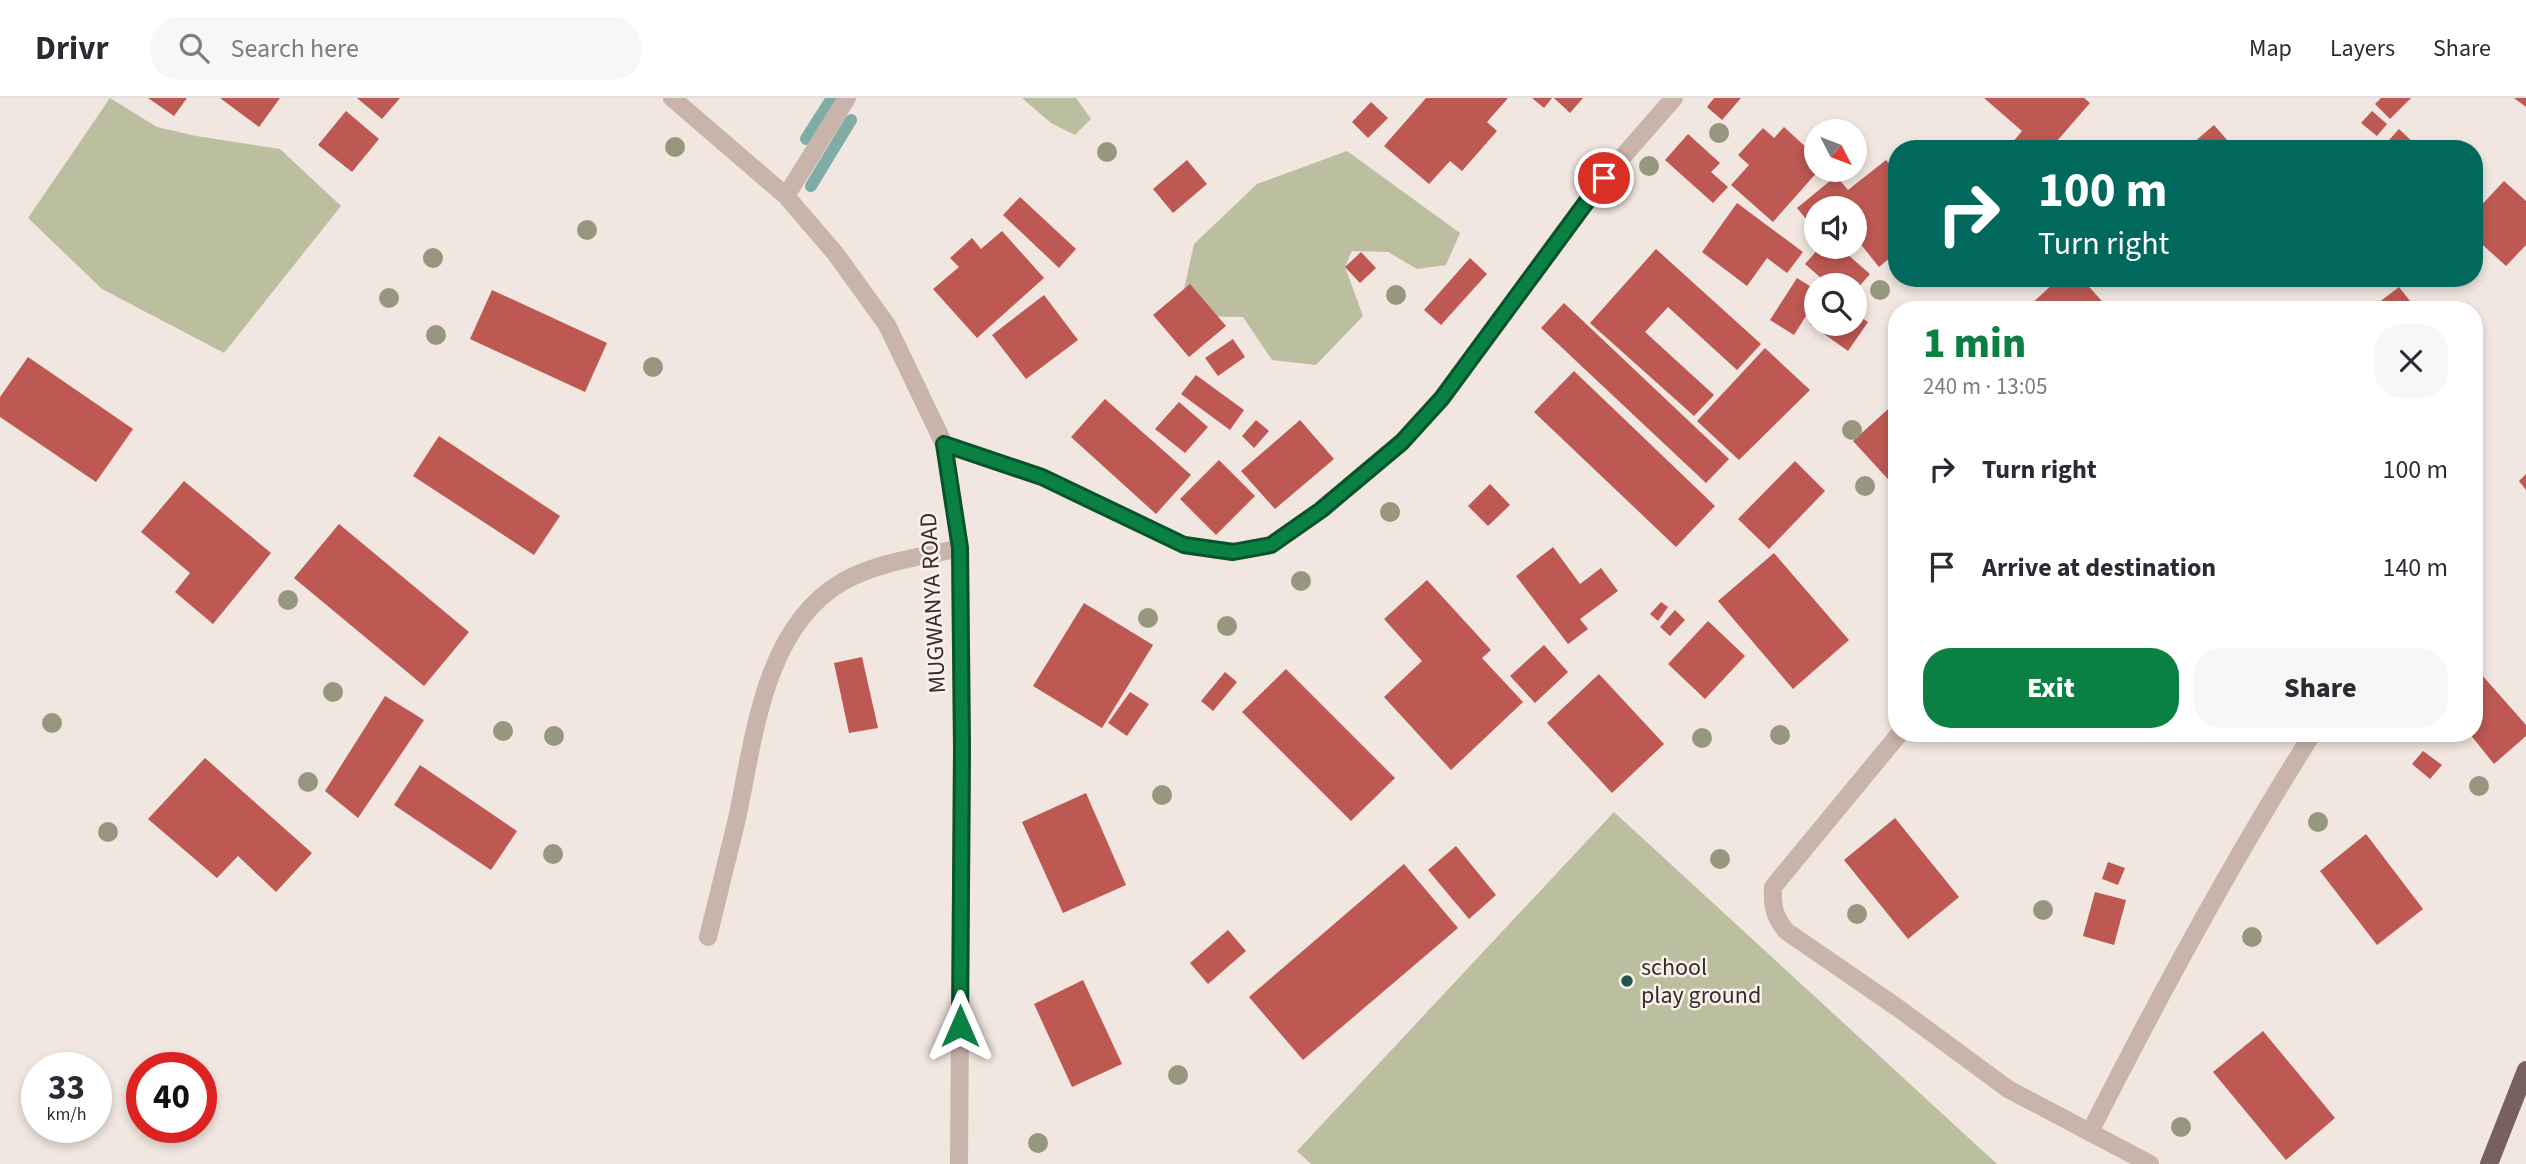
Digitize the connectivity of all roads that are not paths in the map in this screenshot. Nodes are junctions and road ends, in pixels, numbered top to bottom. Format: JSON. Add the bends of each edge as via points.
{"nodes":[{"id":1,"x":672,"y":98,"type":"edge"},
{"id":2,"x":847,"y":98,"type":"edge"},
{"id":3,"x":1674,"y":98,"type":"edge"},
{"id":4,"x":786,"y":196,"type":"junction"},
{"id":5,"x":944,"y":444,"type":"junction"},
{"id":6,"x":960,"y":548,"type":"junction"},
{"id":7,"x":1893,"y":742,"type":"edge"},
{"id":8,"x":2307,"y":742,"type":"edge"},
{"id":9,"x":708,"y":937,"type":"dead end"},
{"id":10,"x":2526,"y":1070,"type":"edge"},
{"id":11,"x":2090,"y":1132,"type":"junction"},
{"id":12,"x":959,"y":1164,"type":"edge"},
{"id":13,"x":2150,"y":1164,"type":"edge"},
{"id":14,"x":2490,"y":1164,"type":"edge"}],
"edges":[{"from":1,"to":4,"type":"street","name":"MUGWANYA ROAD"},
{"from":2,"to":4,"type":"street"},
{"from":3,"to":5,"type":"street","via":[[1604,178],[1442,398],[1402,442],[1271,545],[1233,552],[1184,545],[1042,477]]},
{"from":4,"to":5,"type":"street","name":"MUGWANYA ROAD","via":[[887,325]]},
{"from":5,"to":6,"type":"street","name":"MUGWANYA ROAD"},
{"from":6,"to":9,"type":"street","via":[[881,566],[842,582],[810,608],[782,648],[762,699]]},
{"from":6,"to":12,"type":"street","name":"MUGWANYA ROAD"},
{"from":7,"to":11,"type":"street","via":[[1773,887],[1777,920],[1786,931],[2008,1089]]},
{"from":8,"to":11,"type":"street","via":[[2205,914]]},
{"from":10,"to":14,"type":"main road"},
{"from":11,"to":13,"type":"street"}]}
